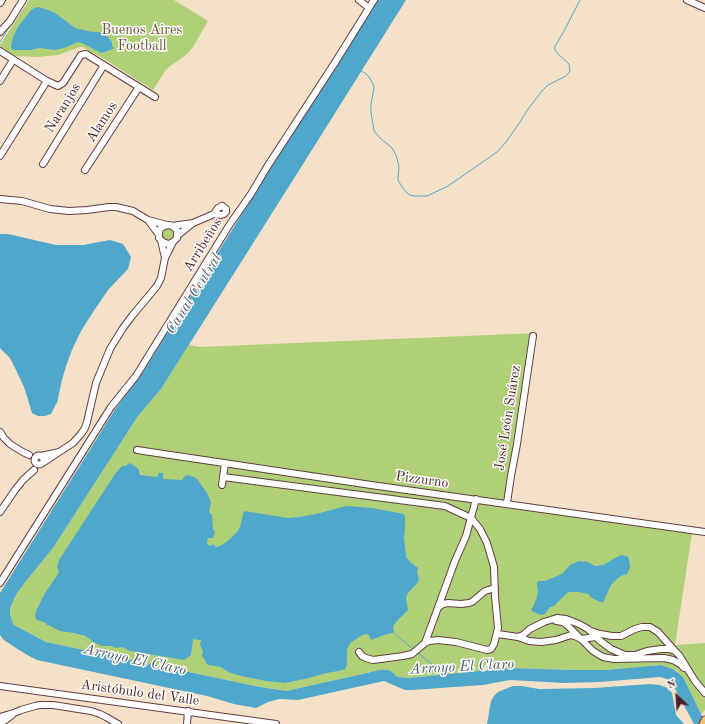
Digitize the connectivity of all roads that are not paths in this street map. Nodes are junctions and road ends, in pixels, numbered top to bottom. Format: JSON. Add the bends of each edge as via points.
{"nodes":[{"id":1,"x":2,"y":0,"type":"edge"},
{"id":2,"x":23,"y":0,"type":"edge"},
{"id":3,"x":359,"y":0,"type":"edge"},
{"id":4,"x":374,"y":0,"type":"edge"},
{"id":5,"x":687,"y":0,"type":"edge"},
{"id":6,"x":0,"y":3,"type":"edge"},
{"id":7,"x":369,"y":8,"type":"junction"},
{"id":8,"x":705,"y":8,"type":"edge"},
{"id":9,"x":0,"y":32,"type":"edge"},
{"id":10,"x":0,"y":51,"type":"edge"},
{"id":11,"x":13,"y":60,"type":"junction"},
{"id":12,"x":104,"y":65,"type":"junction"},
{"id":13,"x":0,"y":81,"type":"edge"},
{"id":14,"x":47,"y":82,"type":"junction"},
{"id":15,"x":139,"y":87,"type":"junction"},
{"id":16,"x":155,"y":97,"type":"dead end"},
{"id":17,"x":0,"y":156,"type":"edge"},
{"id":18,"x":43,"y":164,"type":"dead end"},
{"id":19,"x":85,"y":170,"type":"dead end"},
{"id":20,"x":0,"y":199,"type":"edge"},
{"id":21,"x":214,"y":214,"type":"dead end"},
{"id":22,"x":148,"y":220,"type":"junction"},
{"id":23,"x":193,"y":223,"type":"junction"},
{"id":24,"x":170,"y":225,"type":"junction"},
{"id":25,"x":177,"y":236,"type":"junction"},
{"id":26,"x":160,"y":238,"type":"junction"},
{"id":27,"x":173,"y":242,"type":"junction"},
{"id":28,"x":165,"y":258,"type":"junction"},
{"id":29,"x":532,"y":336,"type":"dead end"},
{"id":30,"x":0,"y":432,"type":"edge"},
{"id":31,"x":136,"y":450,"type":"dead end"},
{"id":32,"x":39,"y":460,"type":"junction"},
{"id":33,"x":225,"y":463,"type":"junction"},
{"id":34,"x":223,"y":477,"type":"junction"},
{"id":35,"x":222,"y":485,"type":"dead end"},
{"id":36,"x":476,"y":499,"type":"junction"},
{"id":37,"x":3,"y":501,"type":"edge"},
{"id":38,"x":507,"y":503,"type":"junction"},
{"id":39,"x":0,"y":512,"type":"edge"},
{"id":40,"x":471,"y":518,"type":"junction"},
{"id":41,"x":705,"y":532,"type":"edge"},
{"id":42,"x":0,"y":583,"type":"edge"},
{"id":43,"x":495,"y":588,"type":"junction"},
{"id":44,"x":438,"y":608,"type":"junction"},
{"id":45,"x":544,"y":622,"type":"junction"},
{"id":46,"x":588,"y":630,"type":"junction"},
{"id":47,"x":498,"y":634,"type":"junction"},
{"id":48,"x":518,"y":637,"type":"junction"},
{"id":49,"x":596,"y":637,"type":"junction"},
{"id":50,"x":581,"y":639,"type":"junction"},
{"id":51,"x":425,"y":643,"type":"junction"},
{"id":52,"x":675,"y":651,"type":"junction"},
{"id":53,"x":359,"y":652,"type":"dead end"},
{"id":54,"x":690,"y":674,"type":"junction"},
{"id":55,"x":0,"y":686,"type":"edge"},
{"id":56,"x":705,"y":693,"type":"edge"},
{"id":57,"x":188,"y":712,"type":"junction"},
{"id":58,"x":14,"y":713,"type":"junction"},
{"id":59,"x":0,"y":717,"type":"edge"},
{"id":60,"x":705,"y":720,"type":"edge"},
{"id":61,"x":0,"y":724,"type":"edge"},
{"id":62,"x":118,"y":724,"type":"edge"},
{"id":63,"x":187,"y":724,"type":"edge"},
{"id":64,"x":276,"y":724,"type":"edge"},
{"id":65,"x":702,"y":724,"type":"edge"}],
"edges":[{"from":1,"to":6,"type":"street"},
{"from":2,"to":9,"type":"street"},
{"from":3,"to":7,"type":"street"},
{"from":4,"to":7,"type":"street","name":"Arribeños"},
{"from":5,"to":8,"type":"street"},
{"from":7,"to":42,"type":"street","name":"Arribeños","via":[[136,376],[111,407]]},
{"from":10,"to":11,"type":"street"},
{"from":11,"to":13,"type":"street"},
{"from":11,"to":14,"type":"street"},
{"from":12,"to":14,"type":"street","via":[[83,54],[62,85],[56,86]]},
{"from":12,"to":15,"type":"street"},
{"from":12,"to":18,"type":"street","name":"Naranjos"},
{"from":14,"to":17,"type":"street"},
{"from":15,"to":16,"type":"street"},
{"from":15,"to":19,"type":"street","name":"Alamos"},
{"from":20,"to":22,"type":"street","via":[[60,210],[116,207],[133,211]]},
{"from":21,"to":23,"type":"street"},
{"from":22,"to":24,"type":"street"},
{"from":22,"to":26,"type":"street"},
{"from":23,"to":24,"type":"street"},
{"from":23,"to":25,"type":"street"},
{"from":24,"to":25,"type":"street","via":[[177,230]]},
{"from":24,"to":26,"type":"street","via":[[160,229]]},
{"from":25,"to":27,"type":"street"},
{"from":26,"to":27,"type":"street","via":[[168,244]]},
{"from":26,"to":28,"type":"street"},
{"from":27,"to":28,"type":"street"},
{"from":28,"to":32,"type":"street","via":[[157,286],[127,322],[110,349],[81,434],[59,452]]},
{"from":29,"to":38,"type":"street","name":"José León Suárez"},
{"from":30,"to":32,"type":"street","via":[[10,444]]},
{"from":31,"to":33,"type":"street","name":"Pizzurno"},
{"from":32,"to":37,"type":"street","via":[[34,470]]},
{"from":33,"to":34,"type":"street"},
{"from":33,"to":36,"type":"street","name":"Pizzurno"},
{"from":34,"to":35,"type":"street"},
{"from":34,"to":40,"type":"street","via":[[440,505]]},
{"from":36,"to":38,"type":"street","name":"Pizzurno"},
{"from":36,"to":40,"type":"street"},
{"from":37,"to":39,"type":"street"},
{"from":38,"to":41,"type":"street","name":"Pizzurno"},
{"from":40,"to":43,"type":"street","via":[[488,543],[494,567]]},
{"from":40,"to":44,"type":"street"},
{"from":43,"to":44,"type":"street","via":[[485,591],[472,602],[448,603]]},
{"from":43,"to":47,"type":"street"},
{"from":44,"to":51,"type":"street"},
{"from":45,"to":46,"type":"street","via":[[557,618],[566,619]]},
{"from":45,"to":48,"type":"street"},
{"from":45,"to":50,"type":"street","via":[[563,622]]},
{"from":46,"to":49,"type":"street"},
{"from":46,"to":52,"type":"street","via":[[621,636],[635,629],[650,627]]},
{"from":47,"to":48,"type":"street"},
{"from":47,"to":51,"type":"street","via":[[491,649],[487,650],[456,642],[438,640]]},
{"from":48,"to":50,"type":"street","via":[[541,642],[571,635]]},
{"from":49,"to":50,"type":"street"},
{"from":49,"to":52,"type":"street","via":[[611,649],[625,655],[661,649]]},
{"from":50,"to":54,"type":"street","via":[[603,657],[664,658],[680,664]]},
{"from":51,"to":53,"type":"street","via":[[416,651],[403,656],[373,660]]},
{"from":52,"to":54,"type":"street"},
{"from":54,"to":56,"type":"street"},
{"from":55,"to":57,"type":"street","name":"Aristóbulo del Valle"},
{"from":57,"to":63,"type":"street"},
{"from":57,"to":64,"type":"street","name":"Aristóbulo del Valle"},
{"from":58,"to":59,"type":"street"},
{"from":58,"to":61,"type":"street"},
{"from":58,"to":62,"type":"street","via":[[35,706],[53,705],[91,711]]},
{"from":60,"to":65,"type":"main road"}]}
